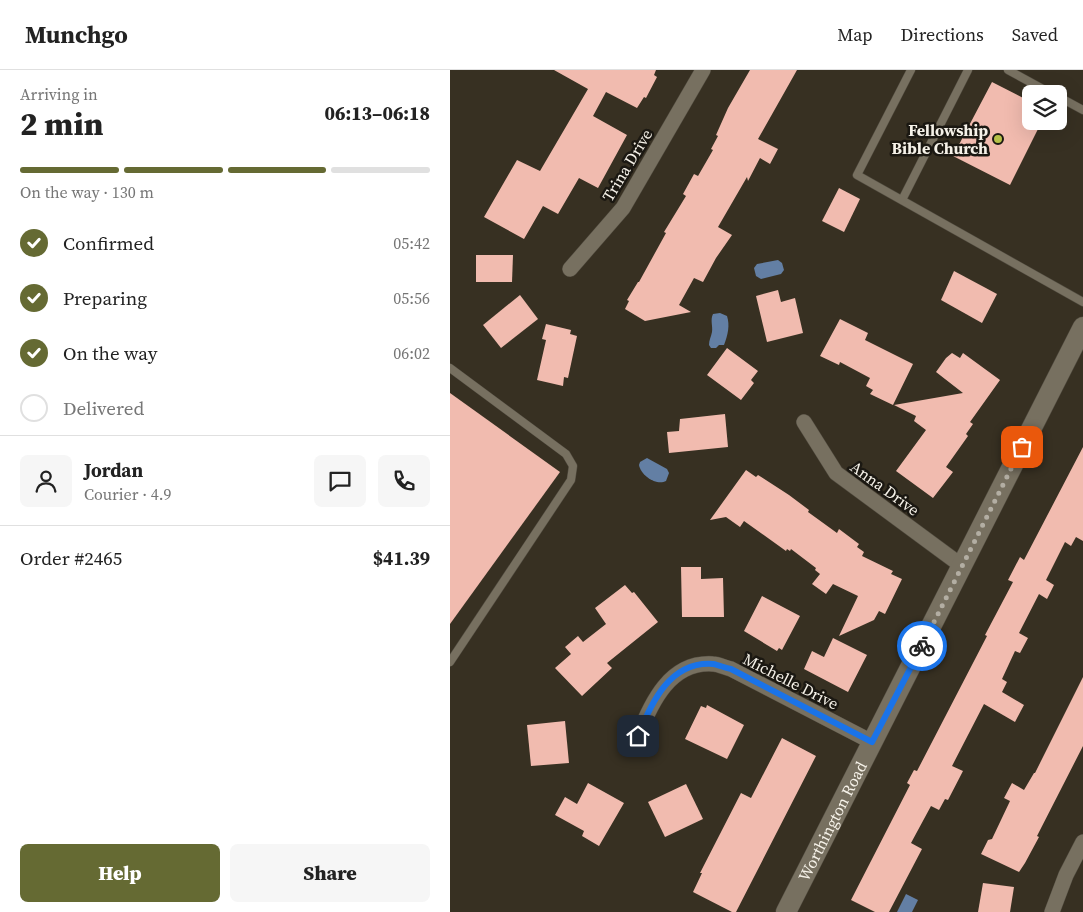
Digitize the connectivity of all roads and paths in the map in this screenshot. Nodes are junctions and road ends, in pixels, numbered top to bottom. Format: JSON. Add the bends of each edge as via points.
{"nodes":[{"id":1,"x":703,"y":70,"type":"edge"},
{"id":2,"x":912,"y":70,"type":"edge"},
{"id":3,"x":968,"y":70,"type":"edge"},
{"id":4,"x":1008,"y":70,"type":"edge"},
{"id":5,"x":1036,"y":85,"type":"edge"},
{"id":6,"x":1067,"y":101,"type":"edge"},
{"id":7,"x":1083,"y":110,"type":"edge"},
{"id":8,"x":902,"y":200,"type":"junction"},
{"id":9,"x":570,"y":269,"type":"dead end"},
{"id":10,"x":1083,"y":302,"type":"edge"},
{"id":11,"x":1083,"y":327,"type":"edge"},
{"id":12,"x":450,"y":368,"type":"edge"},
{"id":13,"x":804,"y":422,"type":"dead end"},
{"id":14,"x":962,"y":566,"type":"junction"},
{"id":15,"x":450,"y":662,"type":"edge"},
{"id":16,"x":638,"y":736,"type":"dead end"},
{"id":17,"x":872,"y":742,"type":"junction"},
{"id":18,"x":1083,"y":842,"type":"edge"},
{"id":19,"x":786,"y":912,"type":"edge"},
{"id":20,"x":1052,"y":912,"type":"edge"}],
"edges":[{"from":1,"to":9,"type":"street","name":"Trina Drive","via":[[623,208]]},
{"from":2,"to":8,"type":"lane","via":[[857,175]]},
{"from":3,"to":8,"type":"lane"},
{"from":4,"to":5,"type":"lane"},
{"from":6,"to":7,"type":"lane"},
{"from":8,"to":10,"type":"lane"},
{"from":11,"to":14,"type":"street","name":"Worthington Road"},
{"from":12,"to":15,"type":"lane","via":[[566,454],[573,466],[571,480]]},
{"from":13,"to":14,"type":"street","name":"Anna Drive","via":[[836,473]]},
{"from":14,"to":17,"type":"street","name":"Worthington Road"},
{"from":16,"to":17,"type":"street","name":"Michelle Drive","via":[[651,706],[670,679],[694,665],[713,664],[731,669]]},
{"from":17,"to":19,"type":"street","name":"Worthington Road"},
{"from":18,"to":20,"type":"street"}]}
